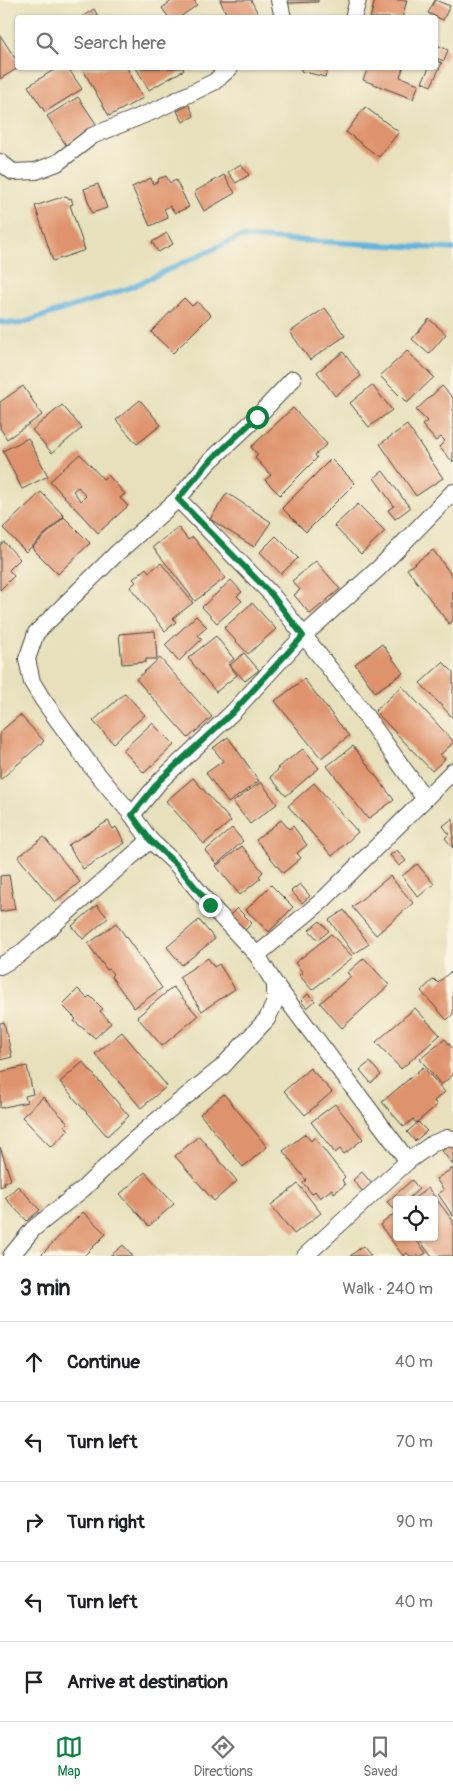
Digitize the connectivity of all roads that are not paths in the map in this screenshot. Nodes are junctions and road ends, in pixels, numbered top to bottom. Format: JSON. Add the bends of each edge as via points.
{"nodes":[{"id":1,"x":279,"y":0,"type":"edge"},
{"id":2,"x":358,"y":0,"type":"edge"},
{"id":3,"x":282,"y":15,"type":"edge"},
{"id":4,"x":354,"y":15,"type":"edge"},
{"id":5,"x":228,"y":70,"type":"edge"},
{"id":6,"x":2,"y":167,"type":"edge"},
{"id":7,"x":293,"y":379,"type":"dead end"},
{"id":8,"x":453,"y":492,"type":"edge"},
{"id":9,"x":178,"y":499,"type":"junction"},
{"id":10,"x":303,"y":636,"type":"junction"},
{"id":11,"x":453,"y":770,"type":"edge"},
{"id":12,"x":425,"y":799,"type":"junction"},
{"id":13,"x":132,"y":815,"type":"junction"},
{"id":14,"x":150,"y":840,"type":"junction"},
{"id":15,"x":257,"y":956,"type":"junction"},
{"id":16,"x":0,"y":966,"type":"edge"},
{"id":17,"x":275,"y":984,"type":"junction"},
{"id":18,"x":453,"y":1139,"type":"edge"},
{"id":19,"x":408,"y":1161,"type":"junction"},
{"id":20,"x":12,"y":1256,"type":"edge"},
{"id":21,"x":305,"y":1256,"type":"edge"}],
"edges":[{"from":1,"to":3,"type":"street"},
{"from":2,"to":4,"type":"street"},
{"from":5,"to":6,"type":"street","via":[[214,82],[92,136],[57,163],[36,172],[13,172]]},
{"from":7,"to":9,"type":"street","via":[[208,463]]},
{"from":8,"to":10,"type":"street","via":[[378,569]]},
{"from":9,"to":10,"type":"street","via":[[272,595]]},
{"from":9,"to":13,"type":"street","via":[[118,552],[36,633],[27,659],[32,682],[43,700],[73,744]]},
{"from":10,"to":12,"type":"street","via":[[355,701]]},
{"from":10,"to":13,"type":"street","via":[[233,712],[160,780]]},
{"from":11,"to":12,"type":"street"},
{"from":12,"to":15,"type":"street","via":[[322,900]]},
{"from":13,"to":14,"type":"street"},
{"from":14,"to":15,"type":"street","via":[[177,865]]},
{"from":14,"to":16,"type":"street","via":[[19,956]]},
{"from":15,"to":17,"type":"street"},
{"from":17,"to":19,"type":"street"},
{"from":17,"to":20,"type":"street","via":[[274,1002],[267,1019],[221,1068],[33,1230]]},
{"from":18,"to":19,"type":"street","via":[[432,1144]]},
{"from":19,"to":21,"type":"street"}]}
